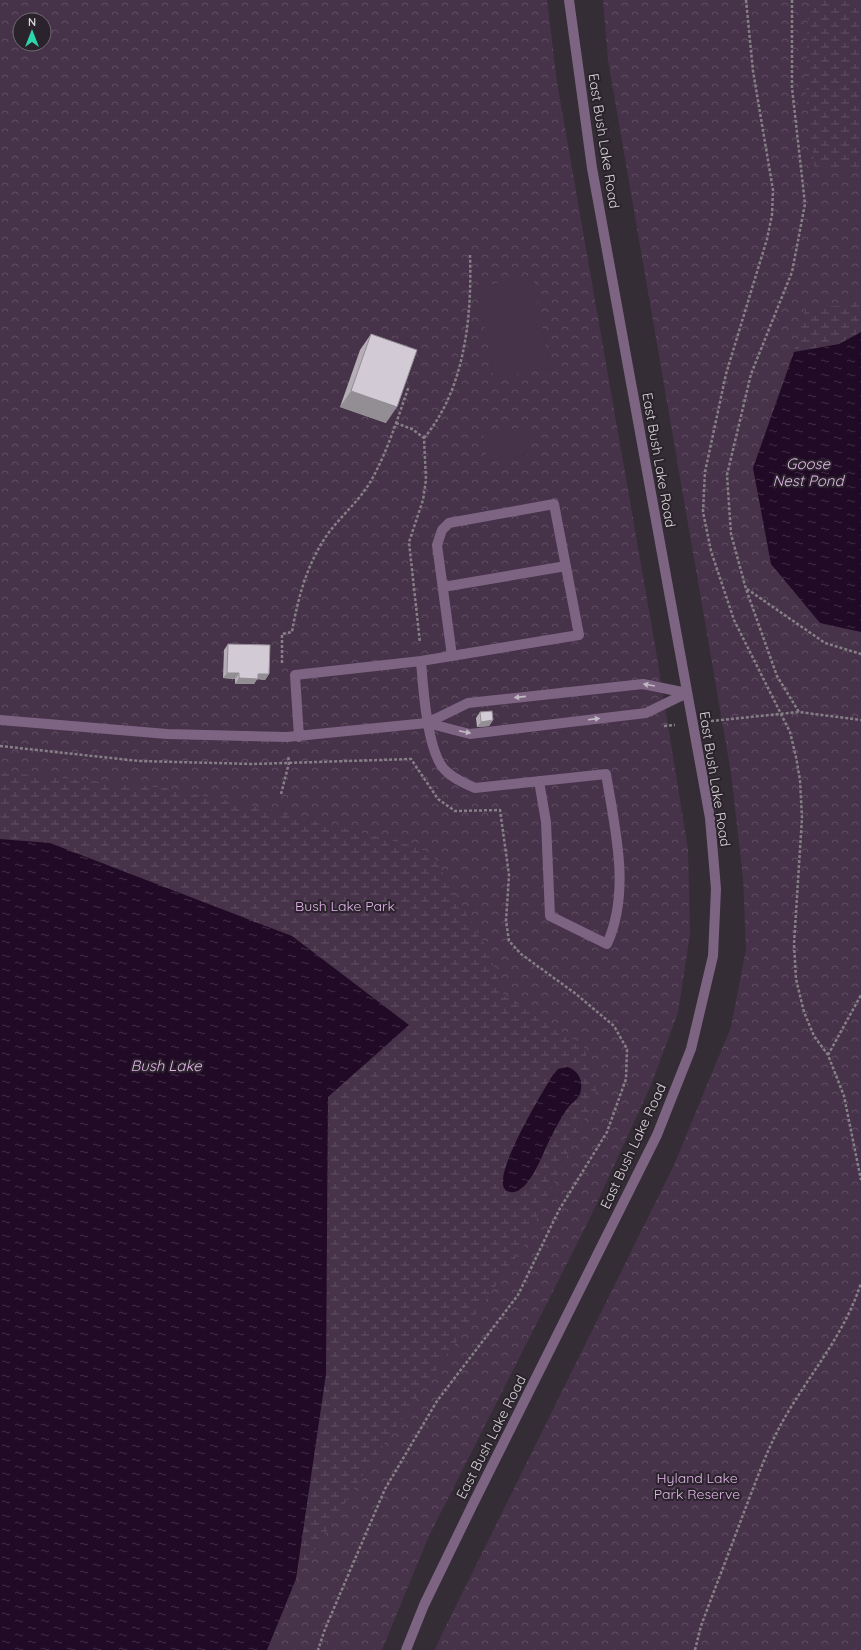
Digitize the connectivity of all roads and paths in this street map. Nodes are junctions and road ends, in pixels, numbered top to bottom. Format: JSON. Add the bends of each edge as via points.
{"nodes":[{"id":1,"x":569,"y":0,"type":"edge"},
{"id":2,"x":746,"y":0,"type":"edge"},
{"id":3,"x":792,"y":0,"type":"edge"},
{"id":4,"x":470,"y":255,"type":"dead end"},
{"id":5,"x":409,"y":386,"type":"edge"},
{"id":6,"x":396,"y":422,"type":"junction"},
{"id":7,"x":424,"y":438,"type":"junction"},
{"id":8,"x":566,"y":566,"type":"junction"},
{"id":9,"x":443,"y":587,"type":"junction"},
{"id":10,"x":746,"y":589,"type":"junction"},
{"id":11,"x":861,"y":654,"type":"edge"},
{"id":12,"x":452,"y":656,"type":"junction"},
{"id":13,"x":421,"y":661,"type":"junction"},
{"id":14,"x":282,"y":670,"type":"dead end"},
{"id":15,"x":687,"y":693,"type":"junction"},
{"id":16,"x":799,"y":712,"type":"junction"},
{"id":17,"x":781,"y":714,"type":"junction"},
{"id":18,"x":0,"y":720,"type":"edge"},
{"id":19,"x":861,"y":720,"type":"edge"},
{"id":20,"x":428,"y":724,"type":"junction"},
{"id":21,"x":287,"y":737,"type":"junction"},
{"id":22,"x":299,"y":737,"type":"junction"},
{"id":23,"x":0,"y":746,"type":"edge"},
{"id":24,"x":289,"y":763,"type":"junction"},
{"id":25,"x":539,"y":781,"type":"junction"},
{"id":26,"x":281,"y":794,"type":"dead end"},
{"id":27,"x":861,"y":995,"type":"edge"},
{"id":28,"x":828,"y":1055,"type":"junction"},
{"id":29,"x":861,"y":1180,"type":"edge"},
{"id":30,"x":861,"y":1283,"type":"edge"},
{"id":31,"x":318,"y":1650,"type":"edge"},
{"id":32,"x":406,"y":1650,"type":"edge"},
{"id":33,"x":695,"y":1650,"type":"edge"}],
"edges":[{"from":1,"to":15,"type":"street","name":"East Bush Lake Road","via":[[592,168]]},
{"from":2,"to":17,"type":"path","via":[[753,71],[773,190],[772,215],[726,374],[705,472],[703,512],[711,551],[734,620]]},
{"from":3,"to":10,"type":"path","via":[[792,88],[805,204],[792,272],[751,374],[727,475],[731,534]]},
{"from":4,"to":7,"type":"path","via":[[470,282],[458,371],[436,423]]},
{"from":5,"to":6,"type":"path"},
{"from":6,"to":7,"type":"path"},
{"from":6,"to":14,"type":"path","via":[[372,479],[356,503],[330,531],[311,564],[296,605],[292,632],[282,634]]},
{"from":7,"to":13,"type":"path","via":[[426,480],[423,500],[409,542]]},
{"from":8,"to":9,"type":"street"},
{"from":8,"to":9,"type":"street","via":[[554,504],[449,523],[442,530],[437,545]]},
{"from":8,"to":12,"type":"street","via":[[579,635]]},
{"from":9,"to":12,"type":"street"},
{"from":10,"to":11,"type":"path","via":[[824,643]]},
{"from":10,"to":16,"type":"path","via":[[777,676]]},
{"from":12,"to":13,"type":"street"},
{"from":13,"to":20,"type":"street"},
{"from":13,"to":22,"type":"street","via":[[295,675]]},
{"from":20,"to":15,"type":"street","one_way":true,"via":[[470,734],[646,713]]},
{"from":15,"to":20,"type":"street","one_way":true,"via":[[643,684],[468,703]]},
{"from":15,"to":32,"type":"street","name":"East Bush Lake Road","via":[[710,818],[716,888],[713,956],[691,1049],[657,1135],[472,1506],[424,1605]]},
{"from":16,"to":17,"type":"path"},
{"from":16,"to":19,"type":"path"},
{"from":17,"to":28,"type":"path","via":[[790,732],[800,780],[802,818],[794,944],[796,979],[804,1012],[814,1036]]},
{"from":18,"to":21,"type":"street","via":[[167,734]]},
{"from":20,"to":22,"type":"street"},
{"from":20,"to":25,"type":"street","via":[[443,769],[458,780],[475,788]]},
{"from":21,"to":22,"type":"street"},
{"from":21,"to":24,"type":"path"},
{"from":23,"to":24,"type":"path","via":[[139,761]]},
{"from":24,"to":26,"type":"path"},
{"from":24,"to":31,"type":"path","via":[[411,759],[438,799],[454,811],[500,810],[509,875],[506,921],[509,941],[521,954],[576,994],[614,1026],[628,1049],[626,1079],[607,1132],[559,1210],[518,1295],[437,1401],[385,1489]]},
{"from":25,"to":25,"type":"street","via":[[606,774],[618,849],[619,894],[613,931],[607,944],[550,916],[546,822]]},
{"from":27,"to":28,"type":"path"},
{"from":28,"to":29,"type":"path","via":[[844,1096]]},
{"from":30,"to":33,"type":"path","via":[[839,1333],[778,1429],[701,1626]]}]}
